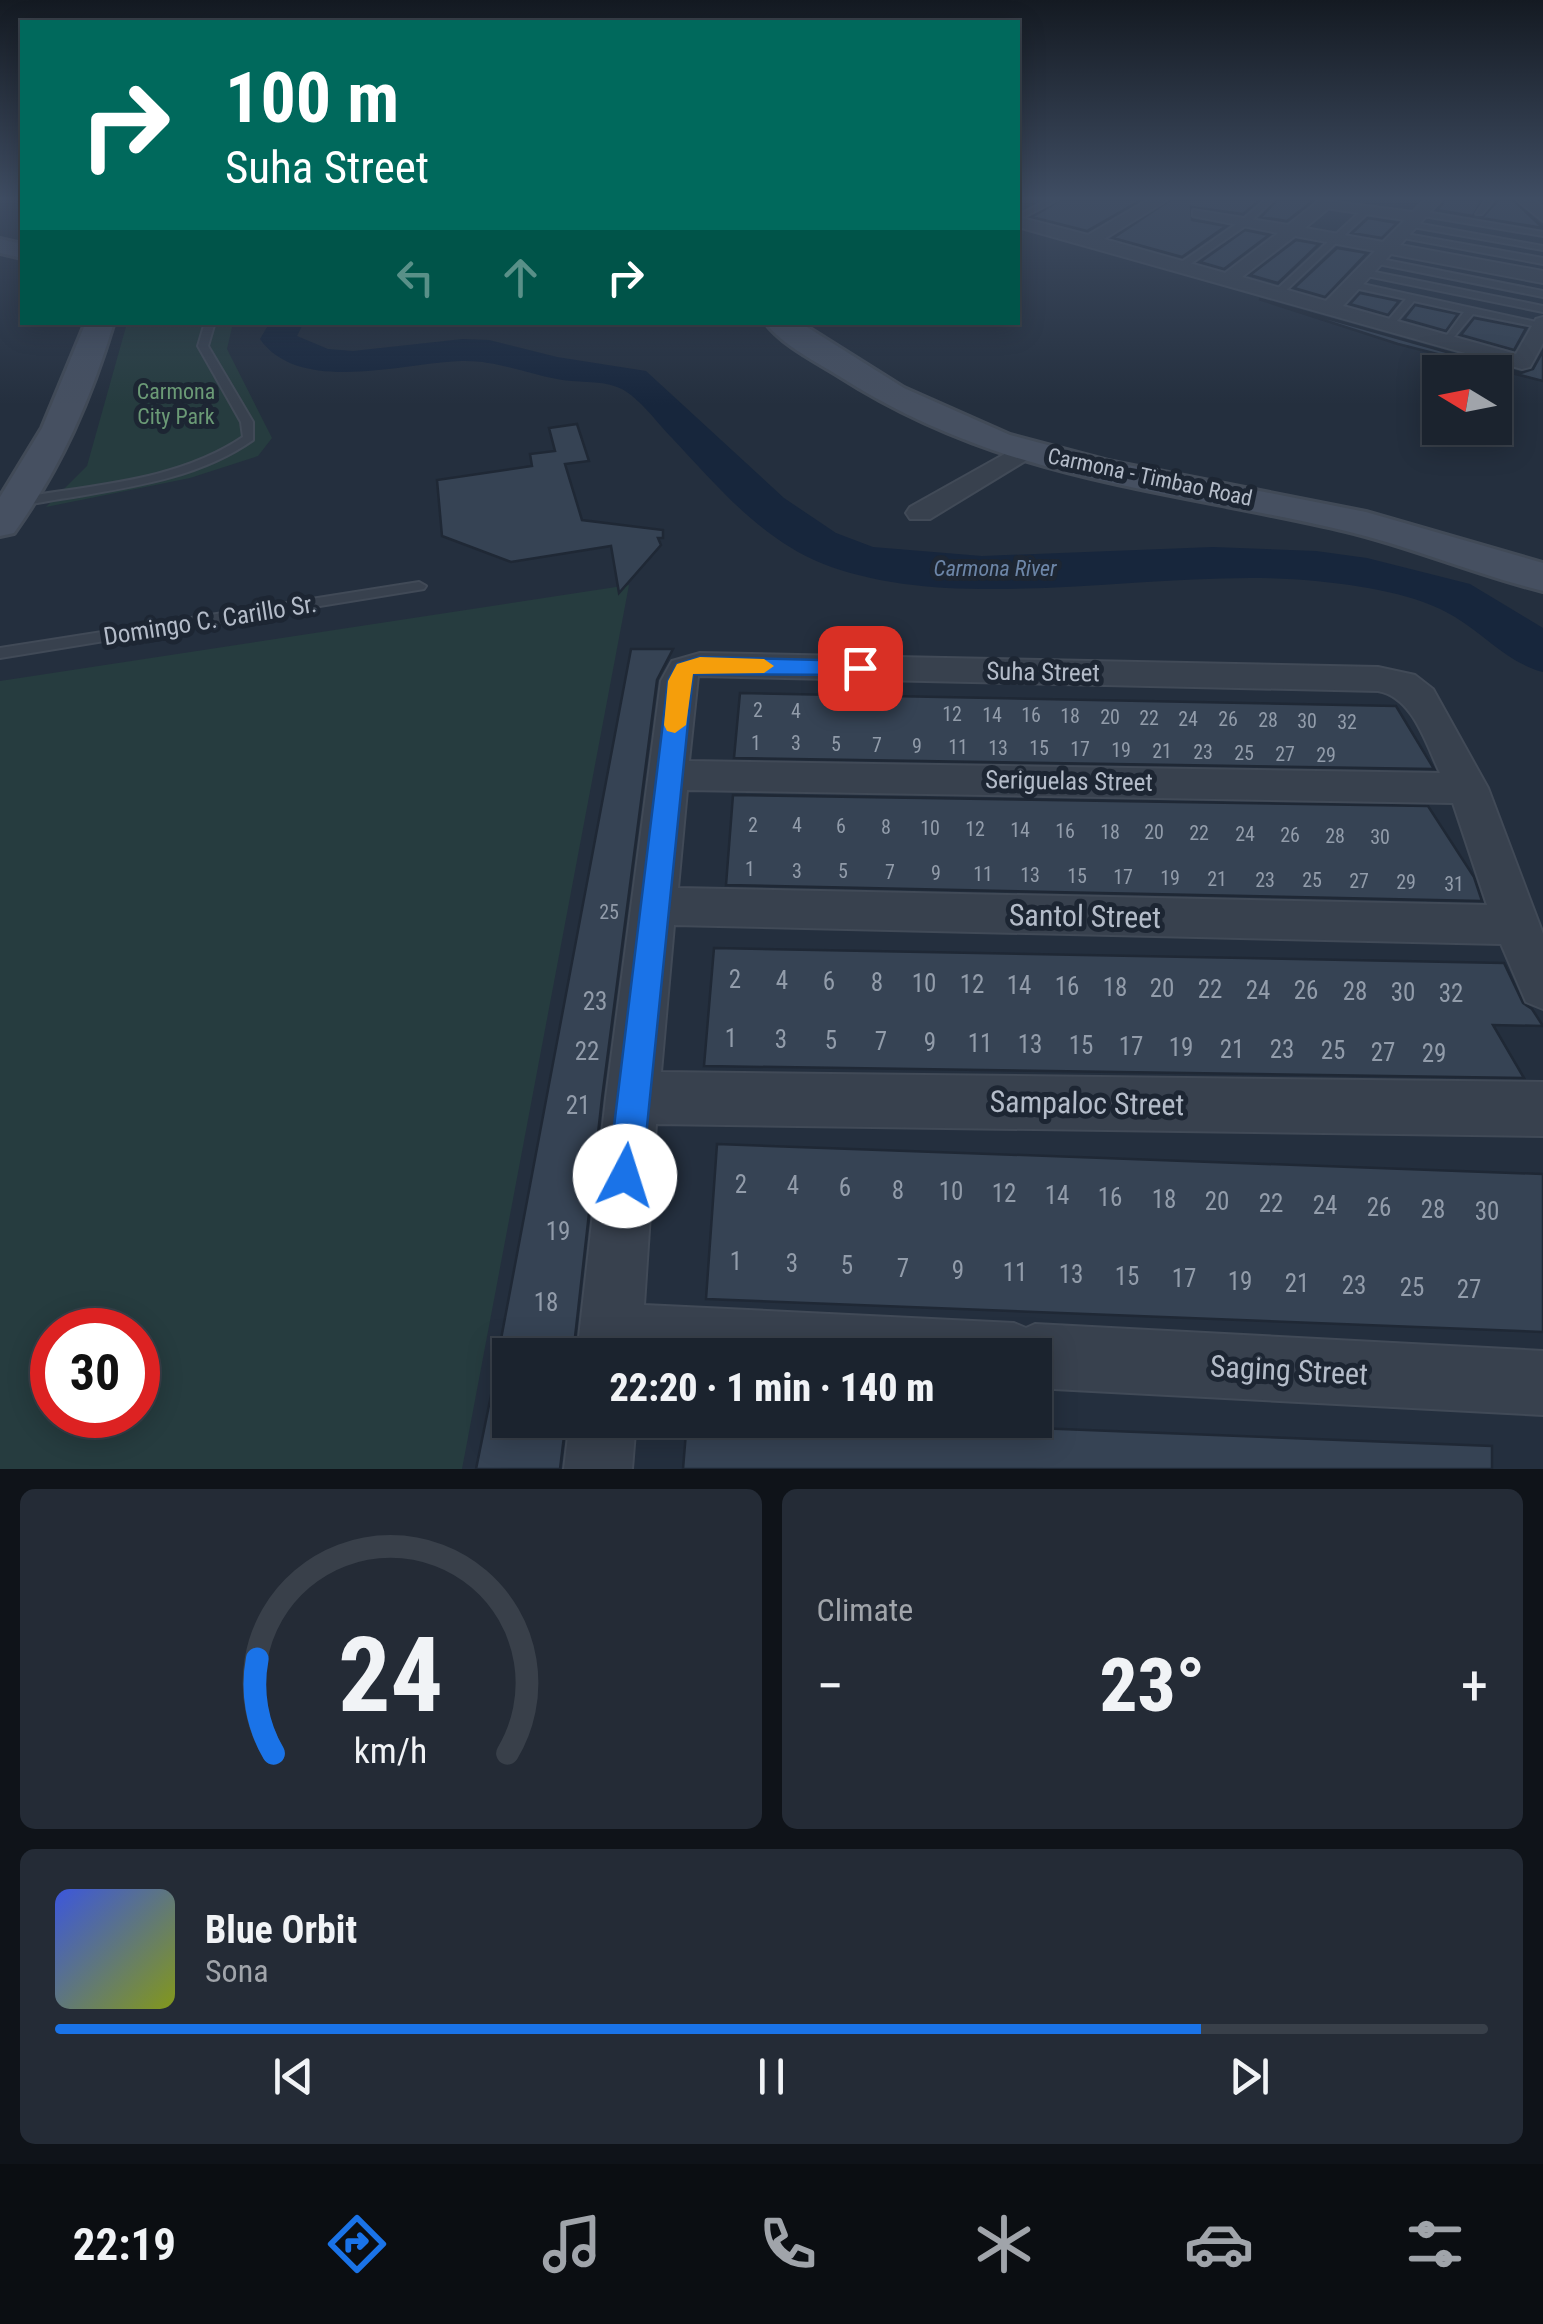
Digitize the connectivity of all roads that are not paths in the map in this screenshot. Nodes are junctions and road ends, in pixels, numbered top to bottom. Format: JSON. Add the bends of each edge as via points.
{"nodes":[{"id":1,"x":1198,"y":269,"type":"edge"},
{"id":2,"x":1242,"y":269,"type":"edge"},
{"id":3,"x":1303,"y":269,"type":"edge"},
{"id":4,"x":1368,"y":269,"type":"edge"},
{"id":5,"x":1406,"y":269,"type":"edge"},
{"id":6,"x":1455,"y":269,"type":"edge"},
{"id":7,"x":1480,"y":269,"type":"edge"},
{"id":8,"x":1513,"y":269,"type":"edge"},
{"id":9,"x":1543,"y":277,"type":"edge"},
{"id":10,"x":1230,"y":278,"type":"junction"},
{"id":11,"x":1278,"y":293,"type":"junction"},
{"id":12,"x":1543,"y":294,"type":"edge"},
{"id":13,"x":1412,"y":298,"type":"junction"},
{"id":14,"x":1330,"y":308,"type":"junction"},
{"id":15,"x":1470,"y":311,"type":"junction"},
{"id":16,"x":1542,"y":319,"type":"edge"},
{"id":17,"x":99,"y":325,"type":"edge"},
{"id":18,"x":209,"y":325,"type":"edge"},
{"id":19,"x":784,"y":325,"type":"edge"},
{"id":20,"x":1387,"y":327,"type":"junction"},
{"id":21,"x":1447,"y":342,"type":"junction"},
{"id":22,"x":1026,"y":450,"type":"junction"},
{"id":23,"x":8,"y":513,"type":"edge"},
{"id":24,"x":920,"y":513,"type":"dead end"},
{"id":25,"x":1543,"y":578,"type":"edge"},
{"id":26,"x":419,"y":586,"type":"dead end"},
{"id":27,"x":0,"y":653,"type":"edge"},
{"id":28,"x":671,"y":775,"type":"junction"},
{"id":29,"x":1468,"y":788,"type":"junction"},
{"id":30,"x":655,"y":906,"type":"junction"},
{"id":31,"x":1516,"y":926,"type":"junction"},
{"id":32,"x":1543,"y":987,"type":"edge"},
{"id":33,"x":632,"y":1098,"type":"junction"},
{"id":34,"x":1543,"y":1109,"type":"edge"},
{"id":35,"x":611,"y":1338,"type":"edge"},
{"id":36,"x":1052,"y":1357,"type":"edge"},
{"id":37,"x":1543,"y":1383,"type":"edge"},
{"id":38,"x":601,"y":1438,"type":"edge"},
{"id":39,"x":598,"y":1469,"type":"edge"}],
"edges":[{"from":1,"to":10,"type":"street"},
{"from":2,"to":10,"type":"street"},
{"from":3,"to":11,"type":"lane"},
{"from":4,"to":14,"type":"street"},
{"from":5,"to":13,"type":"lane"},
{"from":6,"to":16,"type":"lane"},
{"from":7,"to":12,"type":"lane"},
{"from":8,"to":9,"type":"street"},
{"from":10,"to":11,"type":"street"},
{"from":11,"to":14,"type":"street"},
{"from":13,"to":15,"type":"lane"},
{"from":13,"to":20,"type":"lane"},
{"from":14,"to":20,"type":"street"},
{"from":15,"to":16,"type":"lane"},
{"from":15,"to":21,"type":"lane"},
{"from":16,"to":21,"type":"street","via":[[1522,362]]},
{"from":17,"to":23,"type":"main road","via":[[72,406]]},
{"from":18,"to":23,"type":"lane","via":[[202,346],[247,422],[249,438],[198,466]]},
{"from":19,"to":22,"type":"main road","name":"Carmona - Timbao Road","via":[[921,410]]},
{"from":20,"to":21,"type":"street"},
{"from":22,"to":24,"type":"street"},
{"from":22,"to":25,"type":"main road","name":"Carmona - Timbao Road","via":[[1366,523]]},
{"from":26,"to":27,"type":"lane","name":"Domingo C. Carillo Sr."},
{"from":28,"to":29,"type":"street","name":"Seriguelas Street"},
{"from":28,"to":29,"type":"street","name":"Suha Street","via":[[679,681],[684,669],[700,664],[1378,679],[1402,683],[1420,698]]},
{"from":28,"to":30,"type":"street"},
{"from":29,"to":31,"type":"street"},
{"from":30,"to":31,"type":"street","name":"Santol Street"},
{"from":30,"to":33,"type":"street"},
{"from":31,"to":32,"type":"street"},
{"from":33,"to":34,"type":"street","name":"Sampaloc Street"},
{"from":33,"to":35,"type":"street"},
{"from":36,"to":37,"type":"street","name":"Saging Street"},
{"from":38,"to":39,"type":"street"}]}
